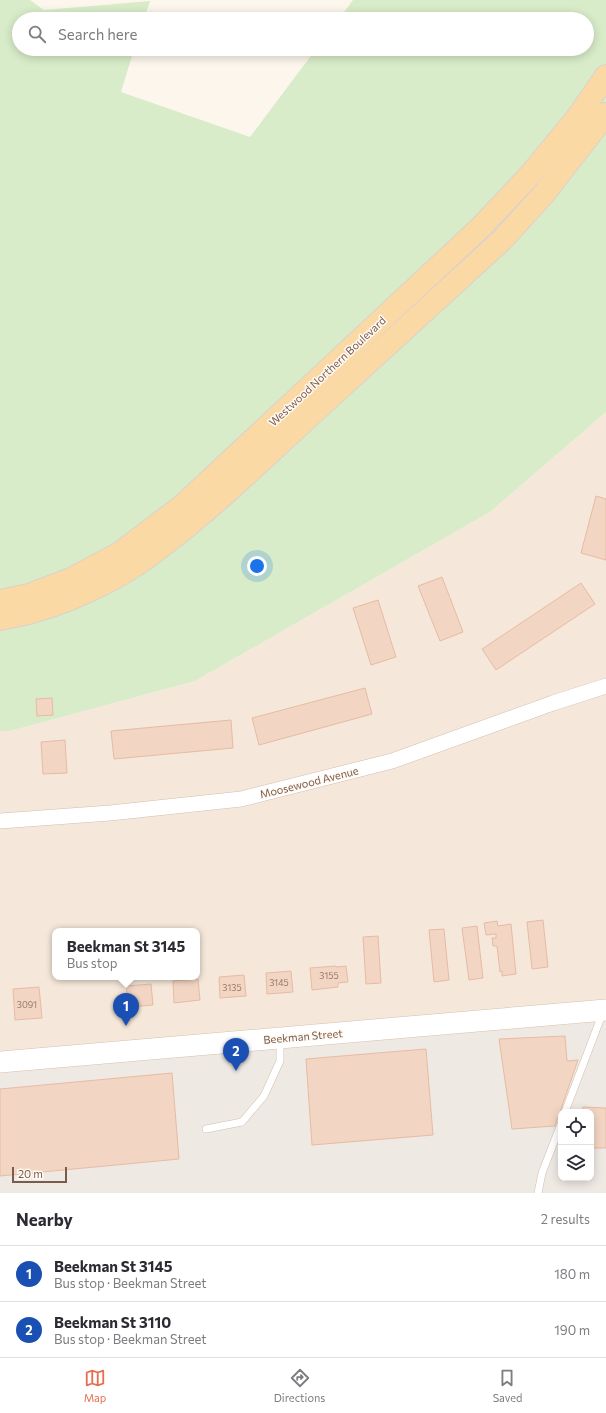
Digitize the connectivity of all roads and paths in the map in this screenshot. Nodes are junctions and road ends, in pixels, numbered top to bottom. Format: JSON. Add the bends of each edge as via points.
{"nodes":[{"id":1,"x":606,"y":76,"type":"edge"},
{"id":2,"x":606,"y":114,"type":"edge"},
{"id":3,"x":0,"y":601,"type":"edge"},
{"id":4,"x":0,"y":620,"type":"edge"},
{"id":5,"x":606,"y":686,"type":"edge"},
{"id":6,"x":0,"y":821,"type":"edge"},
{"id":7,"x":605,"y":1010,"type":"edge"},
{"id":8,"x":280,"y":1038,"type":"junction"},
{"id":9,"x":0,"y":1062,"type":"edge"},
{"id":10,"x":567,"y":1109,"type":"edge"},
{"id":11,"x":206,"y":1129,"type":"dead end"},
{"id":12,"x":558,"y":1132,"type":"edge"},
{"id":13,"x":538,"y":1193,"type":"edge"}],
"edges":[{"from":1,"to":3,"type":"main road","name":"Westwood Northern Boulevard","via":[[571,125],[530,175],[481,227],[182,506],[120,553],[71,579],[29,595]]},
{"from":2,"to":4,"type":"main road","name":"Westwood Northern Boulevard","via":[[543,195],[502,240],[184,528],[135,565],[94,588],[25,615]]},
{"from":5,"to":6,"type":"street","name":"Moosewood Avenue","via":[[392,761],[241,799],[110,813]]},
{"from":7,"to":8,"type":"main road","name":"Beekman Street"},
{"from":7,"to":10,"type":"lane"},
{"from":8,"to":9,"type":"main road","name":"Beekman Street"},
{"from":8,"to":11,"type":"lane","via":[[280,1061],[264,1096],[242,1122]]},
{"from":12,"to":13,"type":"lane","via":[[542,1173]]}]}
